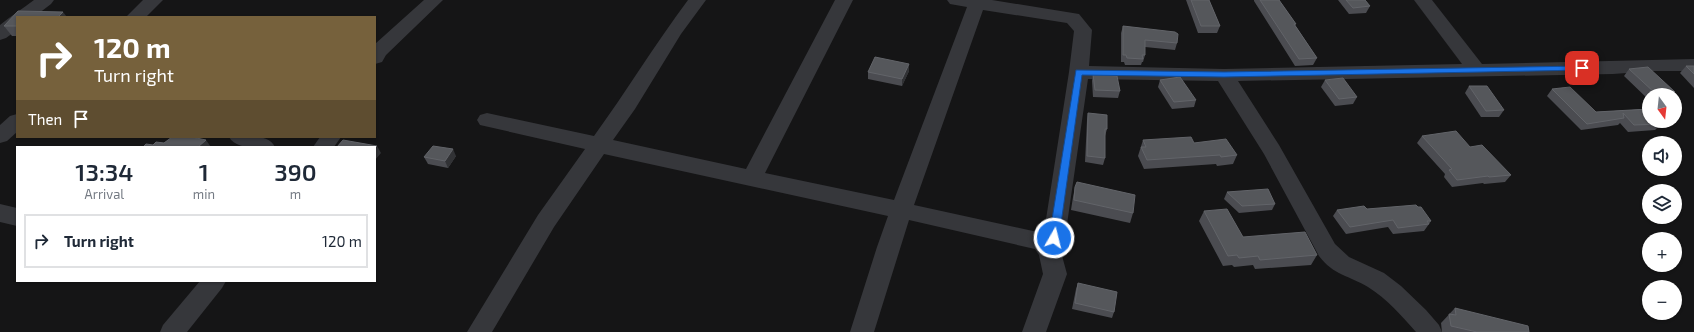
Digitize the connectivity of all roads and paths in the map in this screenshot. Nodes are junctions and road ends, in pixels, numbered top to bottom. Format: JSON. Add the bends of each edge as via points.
{"nodes":[{"id":1,"x":45,"y":0,"type":"edge"},
{"id":2,"x":154,"y":0,"type":"edge"},
{"id":3,"x":434,"y":0,"type":"edge"},
{"id":4,"x":697,"y":0,"type":"edge"},
{"id":5,"x":844,"y":0,"type":"edge"},
{"id":6,"x":956,"y":0,"type":"edge"},
{"id":7,"x":1423,"y":0,"type":"edge"},
{"id":8,"x":977,"y":2,"type":"edge"},
{"id":9,"x":24,"y":16,"type":"edge"},
{"id":10,"x":136,"y":16,"type":"edge"},
{"id":11,"x":16,"y":22,"type":"edge"},
{"id":12,"x":0,"y":34,"type":"edge"},
{"id":13,"x":376,"y":56,"type":"edge"},
{"id":14,"x":1694,"y":66,"type":"edge"},
{"id":15,"x":1476,"y":70,"type":"junction"},
{"id":16,"x":1079,"y":72,"type":"junction"},
{"id":17,"x":1224,"y":75,"type":"junction"},
{"id":18,"x":487,"y":120,"type":"dead end"},
{"id":19,"x":16,"y":122,"type":"edge"},
{"id":20,"x":0,"y":136,"type":"edge"},
{"id":21,"x":242,"y":138,"type":"edge"},
{"id":22,"x":329,"y":138,"type":"edge"},
{"id":23,"x":598,"y":145,"type":"junction"},
{"id":24,"x":262,"y":146,"type":"edge"},
{"id":25,"x":323,"y":146,"type":"edge"},
{"id":26,"x":752,"y":178,"type":"junction"},
{"id":27,"x":902,"y":210,"type":"junction"},
{"id":28,"x":0,"y":213,"type":"edge"},
{"id":29,"x":16,"y":217,"type":"edge"},
{"id":30,"x":1042,"y":242,"type":"junction"},
{"id":31,"x":205,"y":285,"type":"edge"},
{"id":32,"x":172,"y":332,"type":"edge"},
{"id":33,"x":479,"y":332,"type":"edge"},
{"id":34,"x":862,"y":332,"type":"edge"},
{"id":35,"x":1034,"y":332,"type":"edge"},
{"id":36,"x":1430,"y":332,"type":"edge"}],
"edges":[{"from":1,"to":9,"type":"street"},
{"from":2,"to":10,"type":"street"},
{"from":3,"to":13,"type":"street"},
{"from":4,"to":23,"type":"street"},
{"from":5,"to":26,"type":"street"},
{"from":6,"to":8,"type":"street"},
{"from":7,"to":15,"type":"street"},
{"from":8,"to":16,"type":"street","via":[[1072,18],[1083,30]]},
{"from":8,"to":27,"type":"street"},
{"from":11,"to":12,"type":"street"},
{"from":14,"to":15,"type":"street"},
{"from":15,"to":17,"type":"street"},
{"from":16,"to":17,"type":"street"},
{"from":16,"to":30,"type":"street","via":[[1054,238]]},
{"from":17,"to":36,"type":"street","via":[[1272,150],[1334,261],[1369,276],[1386,288],[1411,309]]},
{"from":18,"to":23,"type":"street"},
{"from":19,"to":20,"type":"street"},
{"from":21,"to":24,"type":"street"},
{"from":22,"to":25,"type":"street"},
{"from":23,"to":26,"type":"street"},
{"from":23,"to":33,"type":"street","via":[[546,221]]},
{"from":26,"to":27,"type":"street"},
{"from":27,"to":30,"type":"street"},
{"from":27,"to":34,"type":"street"},
{"from":28,"to":29,"type":"street"},
{"from":30,"to":35,"type":"street","via":[[1050,252],[1056,274]]},
{"from":31,"to":32,"type":"street"}]}
